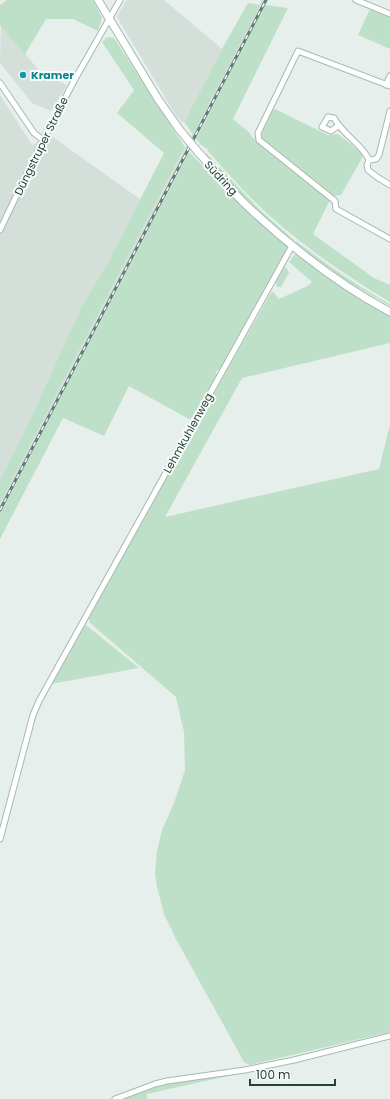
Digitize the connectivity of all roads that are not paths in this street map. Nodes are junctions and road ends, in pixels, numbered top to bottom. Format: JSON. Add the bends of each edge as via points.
{"nodes":[{"id":1,"x":98,"y":0,"type":"edge"},
{"id":2,"x":120,"y":0,"type":"edge"},
{"id":3,"x":356,"y":0,"type":"edge"},
{"id":4,"x":390,"y":14,"type":"edge"},
{"id":5,"x":109,"y":19,"type":"junction"},
{"id":6,"x":390,"y":76,"type":"edge"},
{"id":7,"x":0,"y":83,"type":"edge"},
{"id":8,"x":388,"y":86,"type":"edge"},
{"id":9,"x":390,"y":111,"type":"edge"},
{"id":10,"x":338,"y":126,"type":"dead end"},
{"id":11,"x":43,"y":140,"type":"junction"},
{"id":12,"x":369,"y":160,"type":"junction"},
{"id":13,"x":390,"y":185,"type":"edge"},
{"id":14,"x":0,"y":230,"type":"edge"},
{"id":15,"x":390,"y":239,"type":"edge"},
{"id":16,"x":292,"y":246,"type":"junction"},
{"id":17,"x":390,"y":312,"type":"edge"},
{"id":18,"x":0,"y":839,"type":"edge"},
{"id":19,"x":390,"y":1036,"type":"edge"},
{"id":20,"x":115,"y":1099,"type":"edge"}],
"edges":[{"from":1,"to":5,"type":"main road","name":"Südring"},
{"from":2,"to":5,"type":"street","name":"Düngstruper Straße"},
{"from":3,"to":4,"type":"street"},
{"from":5,"to":11,"type":"street","name":"Düngstruper Straße"},
{"from":5,"to":16,"type":"main road","name":"Südring","bridge":true,"via":[[179,129],[242,200]]},
{"from":6,"to":8,"type":"street"},
{"from":7,"to":11,"type":"street","via":[[34,133]]},
{"from":8,"to":15,"type":"street","via":[[298,51],[258,133],[260,140],[335,201],[336,209]]},
{"from":9,"to":12,"type":"street","via":[[379,155],[376,159]]},
{"from":10,"to":12,"type":"street","via":[[366,153]]},
{"from":11,"to":14,"type":"street","name":"Düngstruper Straße"},
{"from":12,"to":13,"type":"street","via":[[368,170]]},
{"from":16,"to":17,"type":"main road","name":"Südring","via":[[337,279]]},
{"from":16,"to":18,"type":"street","name":"Lehmkuhlenweg","via":[[38,701]]},
{"from":19,"to":20,"type":"street","via":[[246,1070],[167,1081]]}]}
